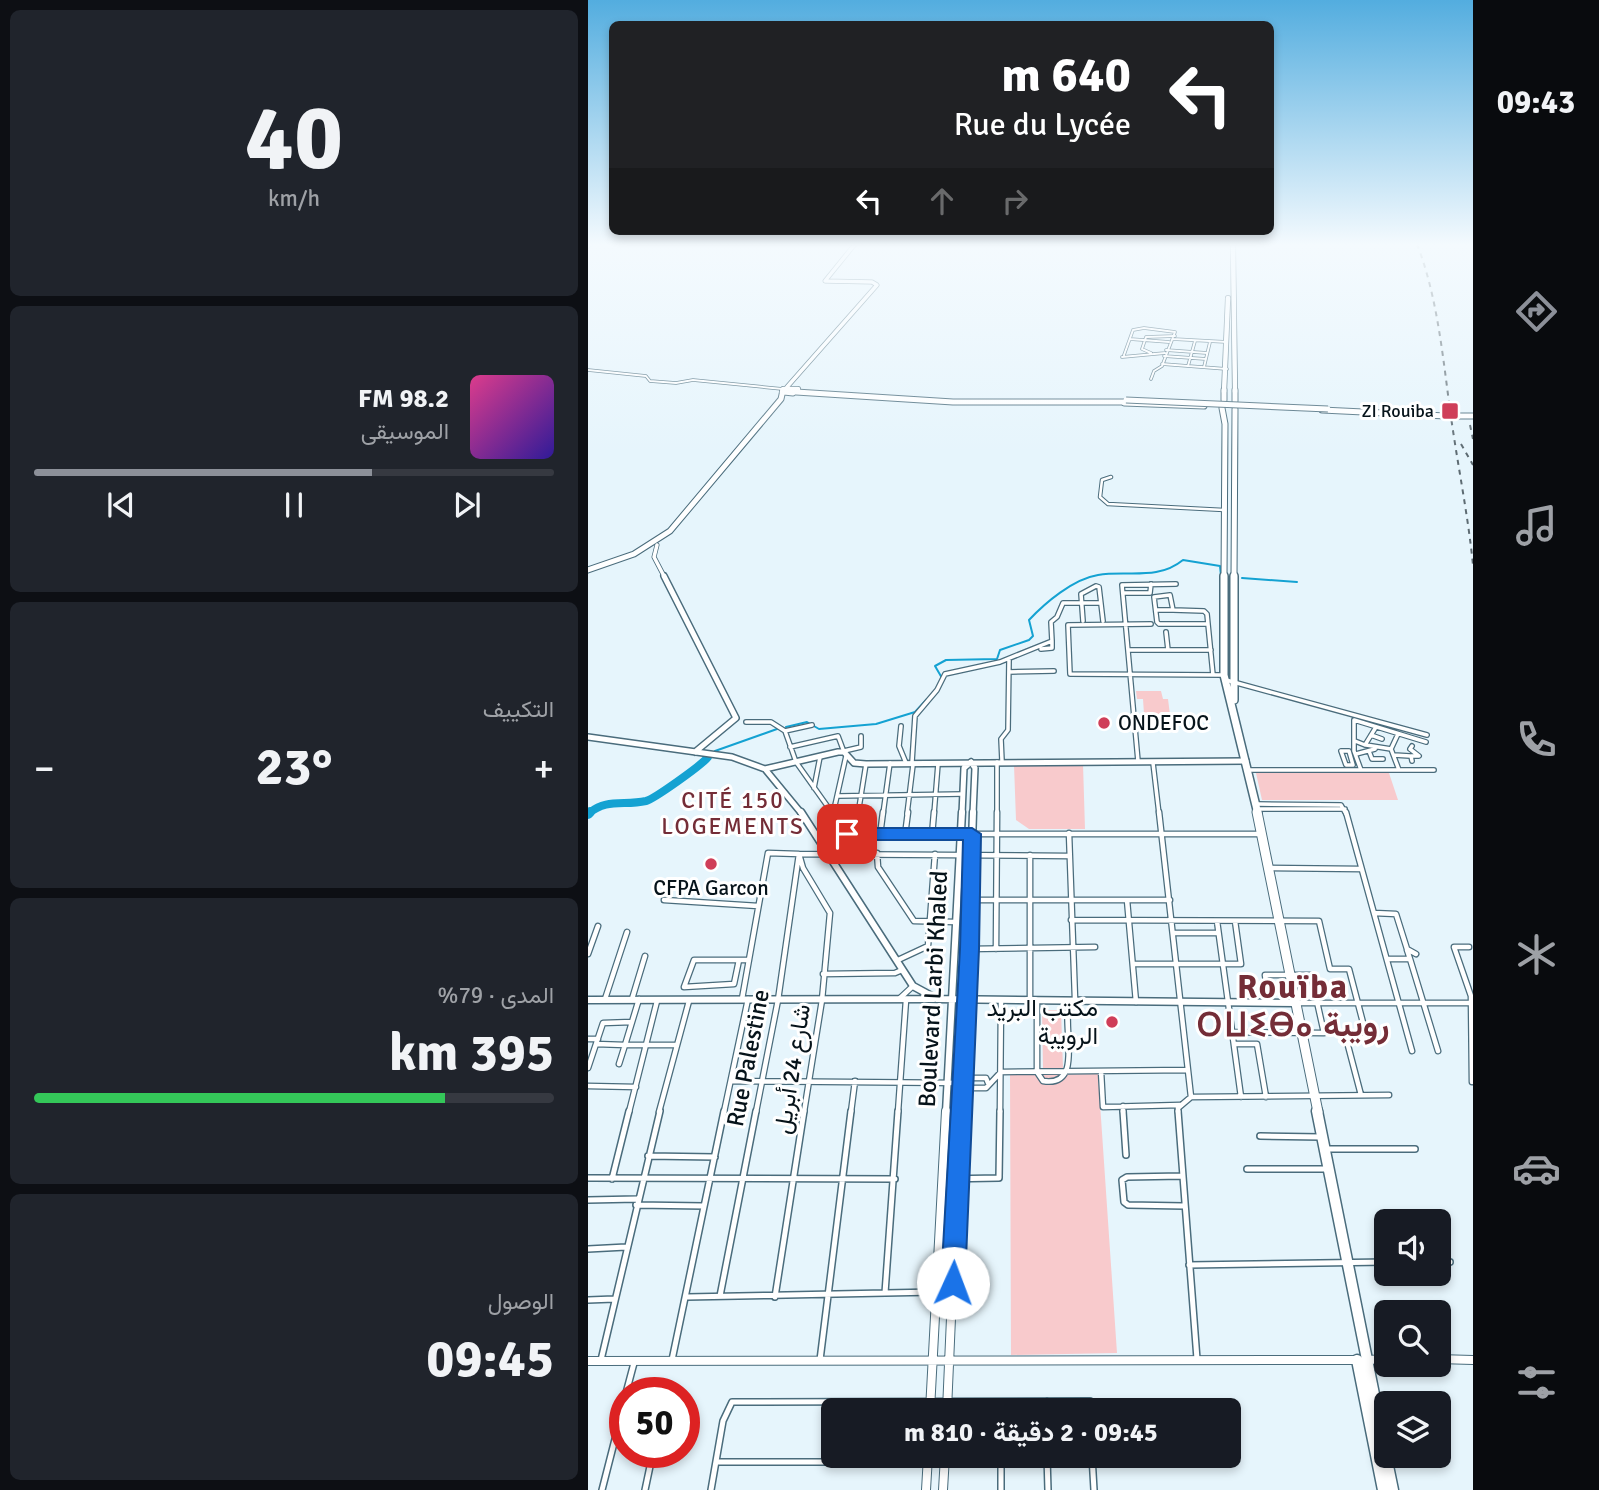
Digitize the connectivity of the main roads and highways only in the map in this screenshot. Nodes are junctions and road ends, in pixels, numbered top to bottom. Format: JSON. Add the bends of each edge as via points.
{"nodes":[{"id":1,"x":852,"y":314,"type":"edge"},
{"id":2,"x":1228,"y":314,"type":"edge"},
{"id":3,"x":1233,"y":314,"type":"edge"},
{"id":4,"x":795,"y":380,"type":"junction"},
{"id":5,"x":784,"y":389,"type":"junction"},
{"id":6,"x":796,"y":390,"type":"junction"},
{"id":7,"x":1096,"y":400,"type":"junction"},
{"id":8,"x":1221,"y":404,"type":"junction"},
{"id":9,"x":1236,"y":405,"type":"junction"},
{"id":10,"x":1328,"y":409,"type":"junction"},
{"id":11,"x":1473,"y":417,"type":"edge"},
{"id":12,"x":588,"y":572,"type":"edge"},
{"id":13,"x":1224,"y":651,"type":"junction"},
{"id":14,"x":1232,"y":652,"type":"junction"},
{"id":15,"x":1228,"y":679,"type":"junction"},
{"id":16,"x":588,"y":737,"type":"edge"},
{"id":17,"x":1246,"y":761,"type":"junction"},
{"id":18,"x":971,"y":762,"type":"junction"},
{"id":19,"x":765,"y":769,"type":"junction"},
{"id":20,"x":937,"y":999,"type":"junction"},
{"id":21,"x":588,"y":1000,"type":"edge"},
{"id":22,"x":953,"y":1001,"type":"junction"},
{"id":23,"x":967,"y":1001,"type":"junction"},
{"id":24,"x":1294,"y":1003,"type":"junction"},
{"id":25,"x":1374,"y":1359,"type":"edge"},
{"id":26,"x":1451,"y":1359,"type":"edge"},
{"id":27,"x":1361,"y":1360,"type":"junction"},
{"id":28,"x":1473,"y":1360,"type":"edge"},
{"id":29,"x":588,"y":1361,"type":"edge"},
{"id":30,"x":933,"y":1361,"type":"junction"},
{"id":31,"x":949,"y":1361,"type":"junction"},
{"id":32,"x":931,"y":1398,"type":"edge"},
{"id":33,"x":947,"y":1398,"type":"edge"},
{"id":34,"x":1374,"y":1409,"type":"edge"},
{"id":35,"x":927,"y":1468,"type":"edge"},
{"id":36,"x":1389,"y":1468,"type":"edge"},
{"id":37,"x":926,"y":1490,"type":"edge"},
{"id":38,"x":1383,"y":1490,"type":"edge"},
{"id":39,"x":1394,"y":1490,"type":"edge"}],
"edges":[{"from":1,"to":4,"type":"main road"},
{"from":2,"to":8,"type":"highway"},
{"from":3,"to":9,"type":"highway"},
{"from":4,"to":5,"type":"main road"},
{"from":4,"to":6,"type":"main road"},
{"from":5,"to":6,"type":"highway"},
{"from":5,"to":12,"type":"highway","via":[[670,531],[634,554]]},
{"from":6,"to":7,"type":"highway","via":[[953,402]]},
{"from":6,"to":12,"type":"highway","via":[[688,519],[657,545]]},
{"from":7,"to":8,"type":"highway"},
{"from":7,"to":10,"type":"highway","bridge":true},
{"from":8,"to":9,"type":"highway"},
{"from":8,"to":9,"type":"highway"},
{"from":8,"to":13,"type":"highway","via":[[1226,424]]},
{"from":9,"to":10,"type":"highway"},
{"from":9,"to":14,"type":"highway"},
{"from":10,"to":11,"type":"highway","bridge":true},
{"from":13,"to":14,"type":"highway"},
{"from":13,"to":15,"type":"highway"},
{"from":14,"to":15,"type":"highway"},
{"from":15,"to":17,"type":"highway"},
{"from":16,"to":19,"type":"main road","via":[[732,757]]},
{"from":17,"to":18,"type":"main road"},
{"from":17,"to":24,"type":"highway"},
{"from":18,"to":19,"type":"main road","via":[[866,764],[854,763],[845,753]]},
{"from":18,"to":22,"type":"main road","name":"Boulevard Larbi Khaled","via":[[964,768]]},
{"from":18,"to":23,"type":"main road","name":"Boulevard Larbi Khaled","via":[[975,768]]},
{"from":19,"to":20,"type":"main road","via":[[806,818],[913,986]]},
{"from":20,"to":21,"type":"main road"},
{"from":20,"to":22,"type":"main road"},
{"from":22,"to":23,"type":"main road"},
{"from":22,"to":30,"type":"main road","name":"Boulevard Larbi Khaled"},
{"from":23,"to":24,"type":"main road"},
{"from":23,"to":31,"type":"main road","name":"Boulevard Larbi Khaled"},
{"from":24,"to":27,"type":"highway"},
{"from":25,"to":27,"type":"main road"},
{"from":26,"to":28,"type":"main road"},
{"from":27,"to":31,"type":"main road"},
{"from":27,"to":34,"type":"highway"},
{"from":27,"to":38,"type":"highway"},
{"from":29,"to":30,"type":"main road"},
{"from":30,"to":31,"type":"main road"},
{"from":30,"to":32,"type":"main road","name":"Boulevard Larbi Khaled"},
{"from":31,"to":33,"type":"main road","name":"Boulevard Larbi Khaled"},
{"from":35,"to":37,"type":"main road"},
{"from":36,"to":39,"type":"highway"}]}
